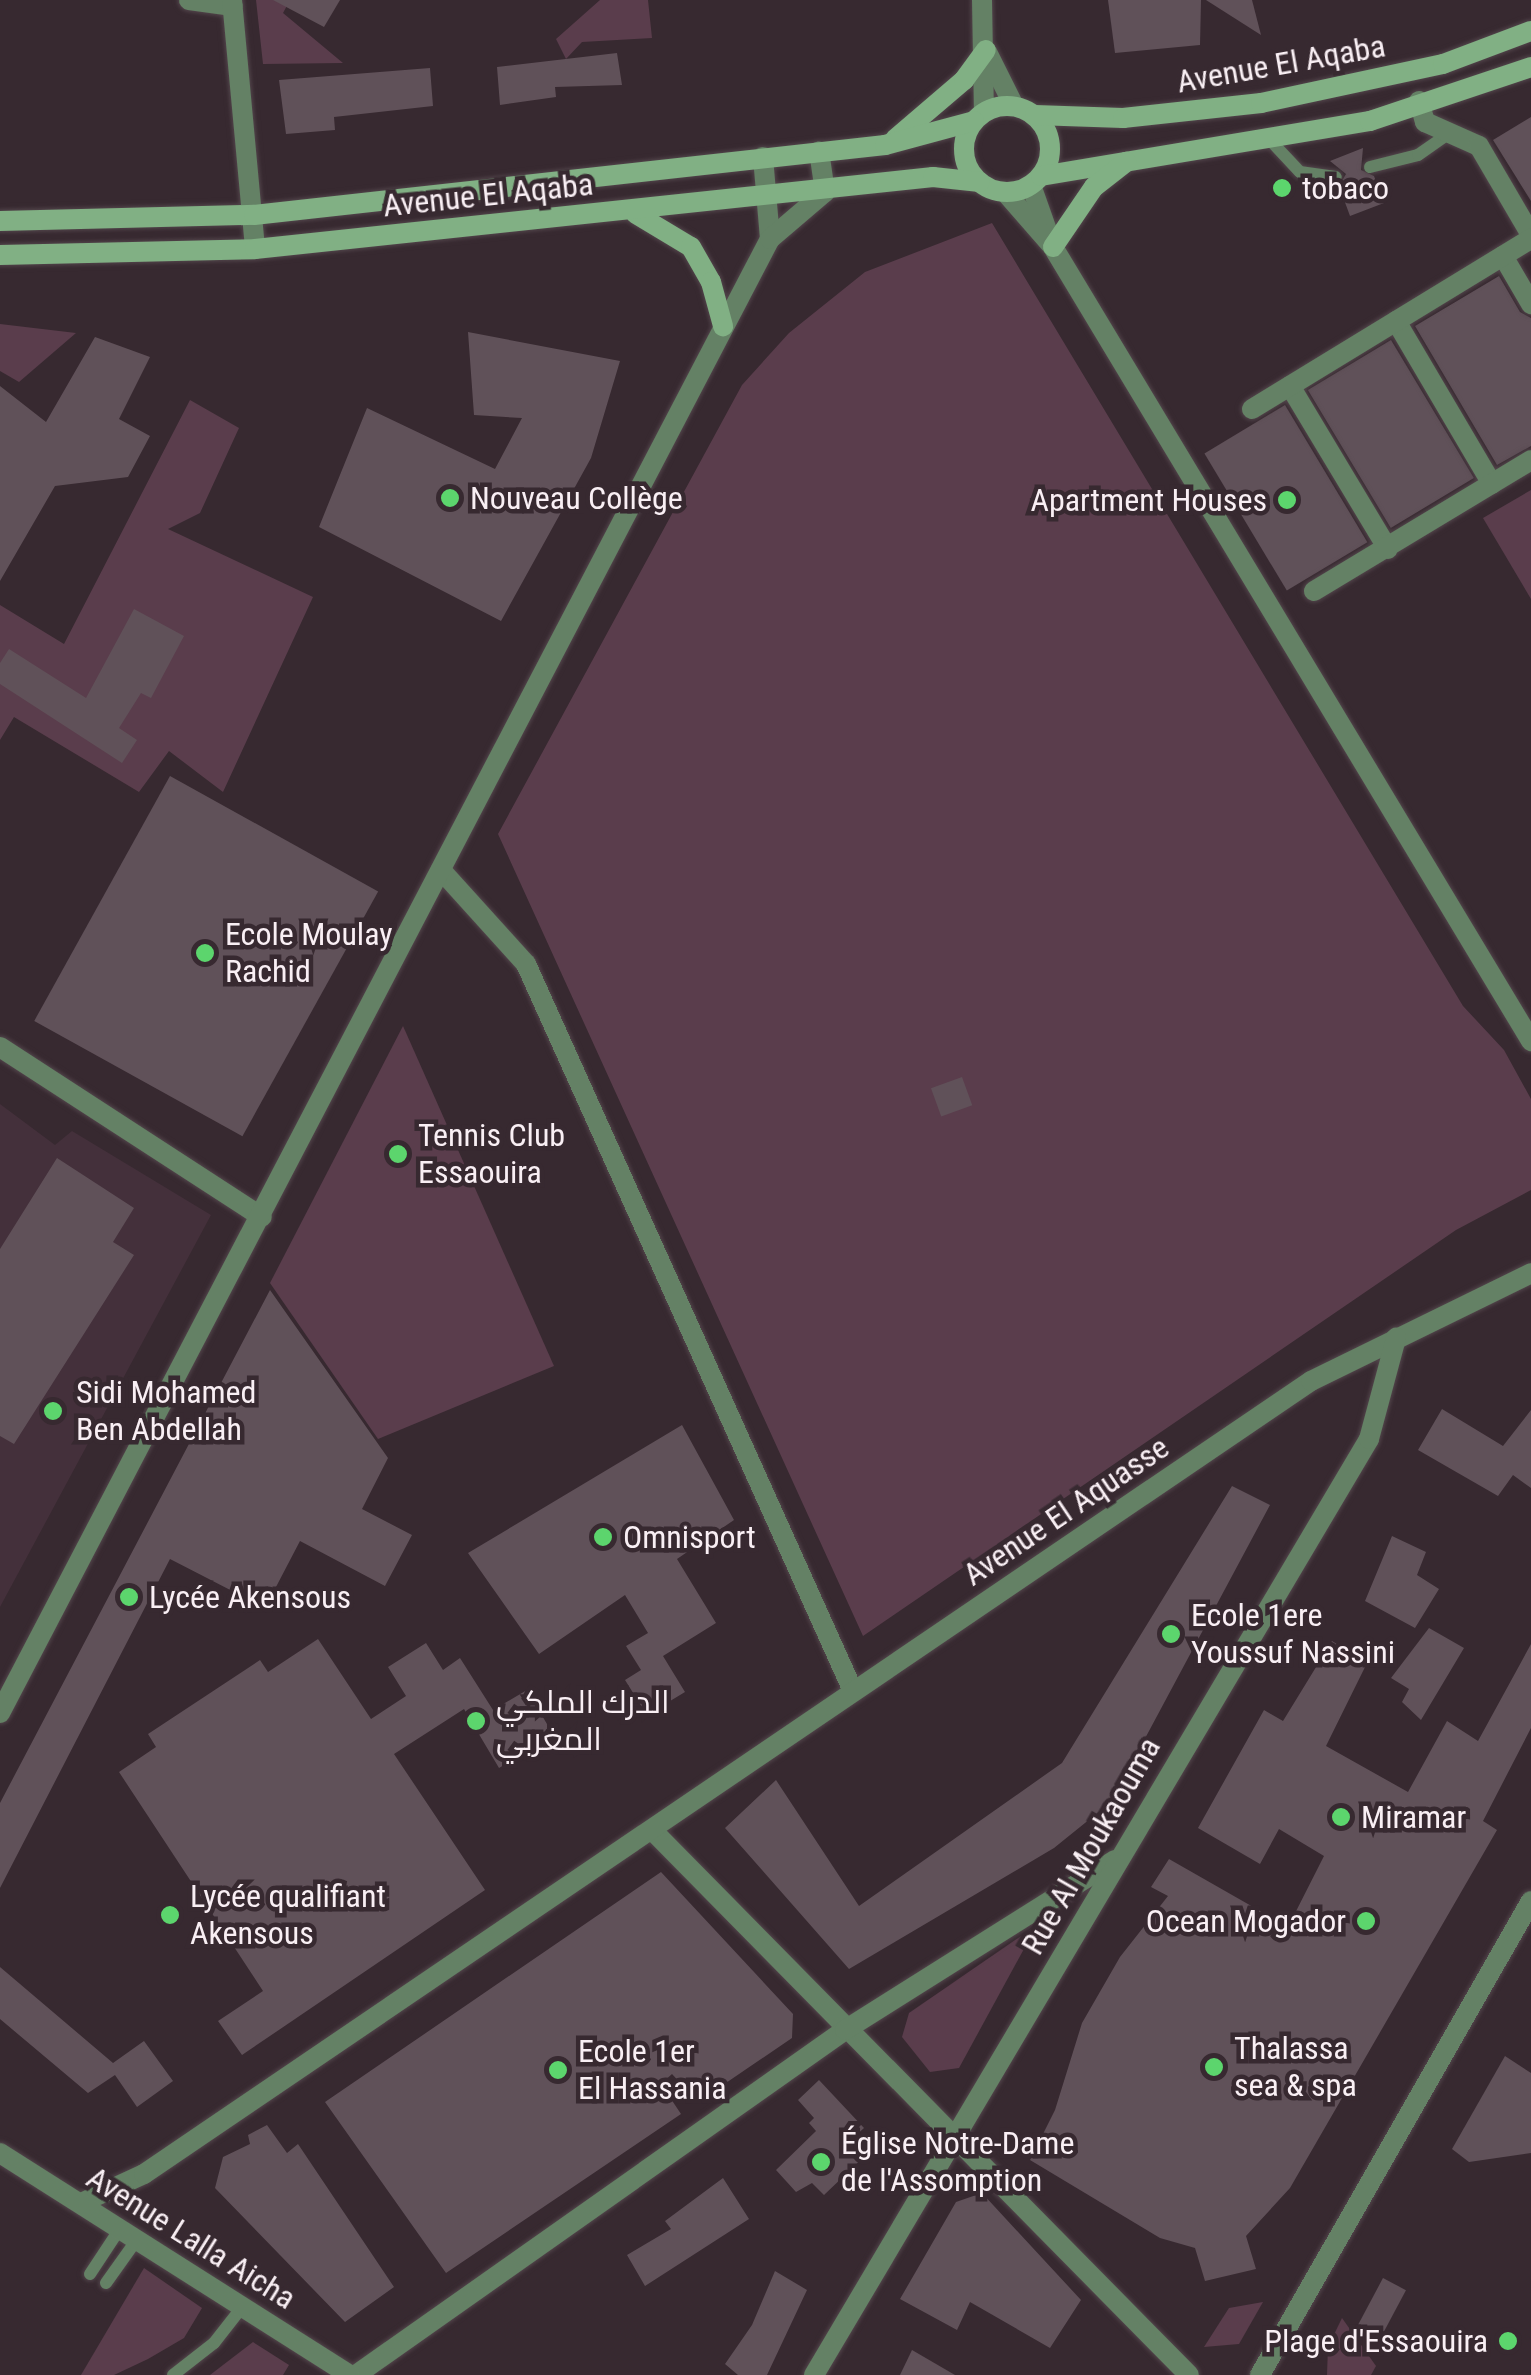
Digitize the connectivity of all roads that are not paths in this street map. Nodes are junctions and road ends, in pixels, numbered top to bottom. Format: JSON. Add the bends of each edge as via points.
{"nodes":[{"id":1,"x":189,"y":0,"type":"edge"},
{"id":2,"x":982,"y":0,"type":"edge"},
{"id":3,"x":233,"y":3,"type":"edge"},
{"id":4,"x":1531,"y":30,"type":"edge"},
{"id":5,"x":986,"y":50,"type":"junction"},
{"id":6,"x":1531,"y":67,"type":"edge"},
{"id":7,"x":1014,"y":106,"type":"junction"},
{"id":8,"x":1422,"y":111,"type":"junction"},
{"id":9,"x":1035,"y":115,"type":"junction"},
{"id":10,"x":979,"y":116,"type":"junction"},
{"id":11,"x":1269,"y":139,"type":"junction"},
{"id":12,"x":885,"y":145,"type":"junction"},
{"id":13,"x":820,"y":152,"type":"junction"},
{"id":14,"x":763,"y":156,"type":"junction"},
{"id":15,"x":1129,"y":160,"type":"junction"},
{"id":16,"x":1370,"y":166,"type":"dead end"},
{"id":17,"x":1336,"y":177,"type":"dead end"},
{"id":18,"x":1036,"y":180,"type":"junction"},
{"id":19,"x":980,"y":182,"type":"junction"},
{"id":20,"x":825,"y":192,"type":"junction"},
{"id":21,"x":1005,"y":192,"type":"junction"},
{"id":22,"x":767,"y":197,"type":"junction"},
{"id":23,"x":630,"y":211,"type":"junction"},
{"id":24,"x":254,"y":215,"type":"junction"},
{"id":25,"x":0,"y":221,"type":"edge"},
{"id":26,"x":1531,"y":237,"type":"edge"},
{"id":27,"x":770,"y":239,"type":"junction"},
{"id":28,"x":1054,"y":247,"type":"junction"},
{"id":29,"x":255,"y":249,"type":"junction"},
{"id":30,"x":0,"y":255,"type":"edge"},
{"id":31,"x":1503,"y":256,"type":"junction"},
{"id":32,"x":1531,"y":304,"type":"edge"},
{"id":33,"x":1396,"y":322,"type":"junction"},
{"id":34,"x":723,"y":326,"type":"junction"},
{"id":35,"x":1290,"y":386,"type":"junction"},
{"id":36,"x":1252,"y":409,"type":"dead end"},
{"id":37,"x":1531,"y":460,"type":"edge"},
{"id":38,"x":1492,"y":484,"type":"junction"},
{"id":39,"x":1388,"y":549,"type":"junction"},
{"id":40,"x":1314,"y":591,"type":"dead end"},
{"id":41,"x":441,"y":870,"type":"junction"},
{"id":42,"x":1531,"y":1041,"type":"edge"},
{"id":43,"x":0,"y":1047,"type":"edge"},
{"id":44,"x":262,"y":1217,"type":"junction"},
{"id":45,"x":1531,"y":1273,"type":"edge"},
{"id":46,"x":1396,"y":1338,"type":"junction"},
{"id":47,"x":853,"y":1691,"type":"junction"},
{"id":48,"x":0,"y":1713,"type":"edge"},
{"id":49,"x":654,"y":1832,"type":"junction"},
{"id":50,"x":1117,"y":1859,"type":"junction"},
{"id":51,"x":1531,"y":1901,"type":"edge"},
{"id":52,"x":846,"y":2030,"type":"junction"},
{"id":53,"x":955,"y":2138,"type":"junction"},
{"id":54,"x":0,"y":2153,"type":"edge"},
{"id":55,"x":81,"y":2203,"type":"junction"},
{"id":56,"x":130,"y":2232,"type":"junction"},
{"id":57,"x":90,"y":2274,"type":"dead end"},
{"id":58,"x":106,"y":2283,"type":"dead end"},
{"id":59,"x":243,"y":2306,"type":"junction"},
{"id":60,"x":173,"y":2375,"type":"edge"},
{"id":61,"x":353,"y":2375,"type":"edge"},
{"id":62,"x":814,"y":2375,"type":"edge"},
{"id":63,"x":1189,"y":2375,"type":"edge"},
{"id":64,"x":1260,"y":2375,"type":"edge"}],
"edges":[{"from":1,"to":3,"type":"street"},
{"from":2,"to":5,"type":"street"},
{"from":3,"to":24,"type":"street"},
{"from":4,"to":9,"type":"main road","name":"Avenue El Aqaba","via":[[1443,64],[1261,103],[1123,118]]},
{"from":5,"to":7,"type":"street"},
{"from":5,"to":10,"type":"street"},
{"from":5,"to":12,"type":"main road","via":[[964,80]]},
{"from":6,"to":8,"type":"main road","name":"Avenue El Aqaba"},
{"from":7,"to":9,"type":"main road"},
{"from":7,"to":10,"type":"main road"},
{"from":8,"to":11,"type":"main road","name":"Avenue El Aqaba"},
{"from":8,"to":16,"type":"lane","via":[[1445,136],[1418,155]]},
{"from":8,"to":26,"type":"street","via":[[1479,146]]},
{"from":9,"to":18,"type":"main road","via":[[1051,151]]},
{"from":10,"to":12,"type":"main road","name":"Avenue El Aqaba"},
{"from":10,"to":19,"type":"main road","via":[[966,159]]},
{"from":11,"to":15,"type":"main road","name":"Avenue El Aqaba"},
{"from":11,"to":17,"type":"lane","via":[[1300,172]]},
{"from":12,"to":13,"type":"main road","name":"Avenue El Aqaba"},
{"from":13,"to":14,"type":"main road","name":"Avenue El Aqaba"},
{"from":13,"to":20,"type":"street"},
{"from":14,"to":22,"type":"street"},
{"from":14,"to":24,"type":"main road","name":"Avenue El Aqaba"},
{"from":15,"to":18,"type":"main road","name":"Avenue El Aqaba"},
{"from":15,"to":28,"type":"main road","via":[[1094,188]]},
{"from":18,"to":21,"type":"main road"},
{"from":18,"to":28,"type":"street"},
{"from":19,"to":20,"type":"main road","name":"Avenue El Aqaba","via":[[932,177]]},
{"from":19,"to":21,"type":"main road"},
{"from":20,"to":22,"type":"main road","name":"Avenue El Aqaba"},
{"from":20,"to":27,"type":"street"},
{"from":21,"to":28,"type":"street"},
{"from":22,"to":23,"type":"main road","name":"Avenue El Aqaba"},
{"from":22,"to":27,"type":"street"},
{"from":23,"to":29,"type":"main road","name":"Avenue El Aqaba"},
{"from":23,"to":34,"type":"main road","via":[[690,246],[711,282]]},
{"from":24,"to":25,"type":"main road","name":"Avenue El Aqaba"},
{"from":24,"to":29,"type":"street"},
{"from":26,"to":31,"type":"street"},
{"from":27,"to":34,"type":"street"},
{"from":28,"to":42,"type":"street"},
{"from":29,"to":30,"type":"main road","name":"Avenue El Aqaba"},
{"from":31,"to":32,"type":"street"},
{"from":31,"to":33,"type":"street"},
{"from":33,"to":35,"type":"street"},
{"from":33,"to":38,"type":"street"},
{"from":34,"to":41,"type":"street"},
{"from":35,"to":36,"type":"street"},
{"from":35,"to":39,"type":"street"},
{"from":37,"to":38,"type":"street"},
{"from":38,"to":39,"type":"street"},
{"from":39,"to":40,"type":"street"},
{"from":41,"to":44,"type":"street"},
{"from":41,"to":47,"type":"street","via":[[526,964]]},
{"from":43,"to":44,"type":"street"},
{"from":44,"to":48,"type":"street"},
{"from":45,"to":46,"type":"street","name":"Avenue El Aquasse"},
{"from":46,"to":47,"type":"street","name":"Avenue El Aquasse","via":[[1312,1381]]},
{"from":46,"to":50,"type":"street","name":"Rue Al Moukaouma","via":[[1369,1438]]},
{"from":47,"to":49,"type":"street","name":"Avenue El Aquasse"},
{"from":49,"to":52,"type":"street"},
{"from":49,"to":55,"type":"street","name":"Avenue El Aquasse","via":[[144,2174]]},
{"from":50,"to":52,"type":"street"},
{"from":50,"to":53,"type":"street","name":"Rue Al Moukaouma"},
{"from":51,"to":64,"type":"street"},
{"from":52,"to":53,"type":"street"},
{"from":52,"to":61,"type":"street"},
{"from":53,"to":62,"type":"street","name":"Rue Al Moukaouma"},
{"from":53,"to":63,"type":"street"},
{"from":54,"to":55,"type":"street","name":"Avenue Lalla Aicha"},
{"from":55,"to":56,"type":"street","name":"Avenue Lalla Aicha"},
{"from":56,"to":57,"type":"lane"},
{"from":56,"to":58,"type":"lane"},
{"from":56,"to":59,"type":"street","name":"Avenue Lalla Aicha"},
{"from":59,"to":60,"type":"lane","via":[[214,2343]]},
{"from":59,"to":61,"type":"street","name":"Avenue Lalla Aicha"}]}
